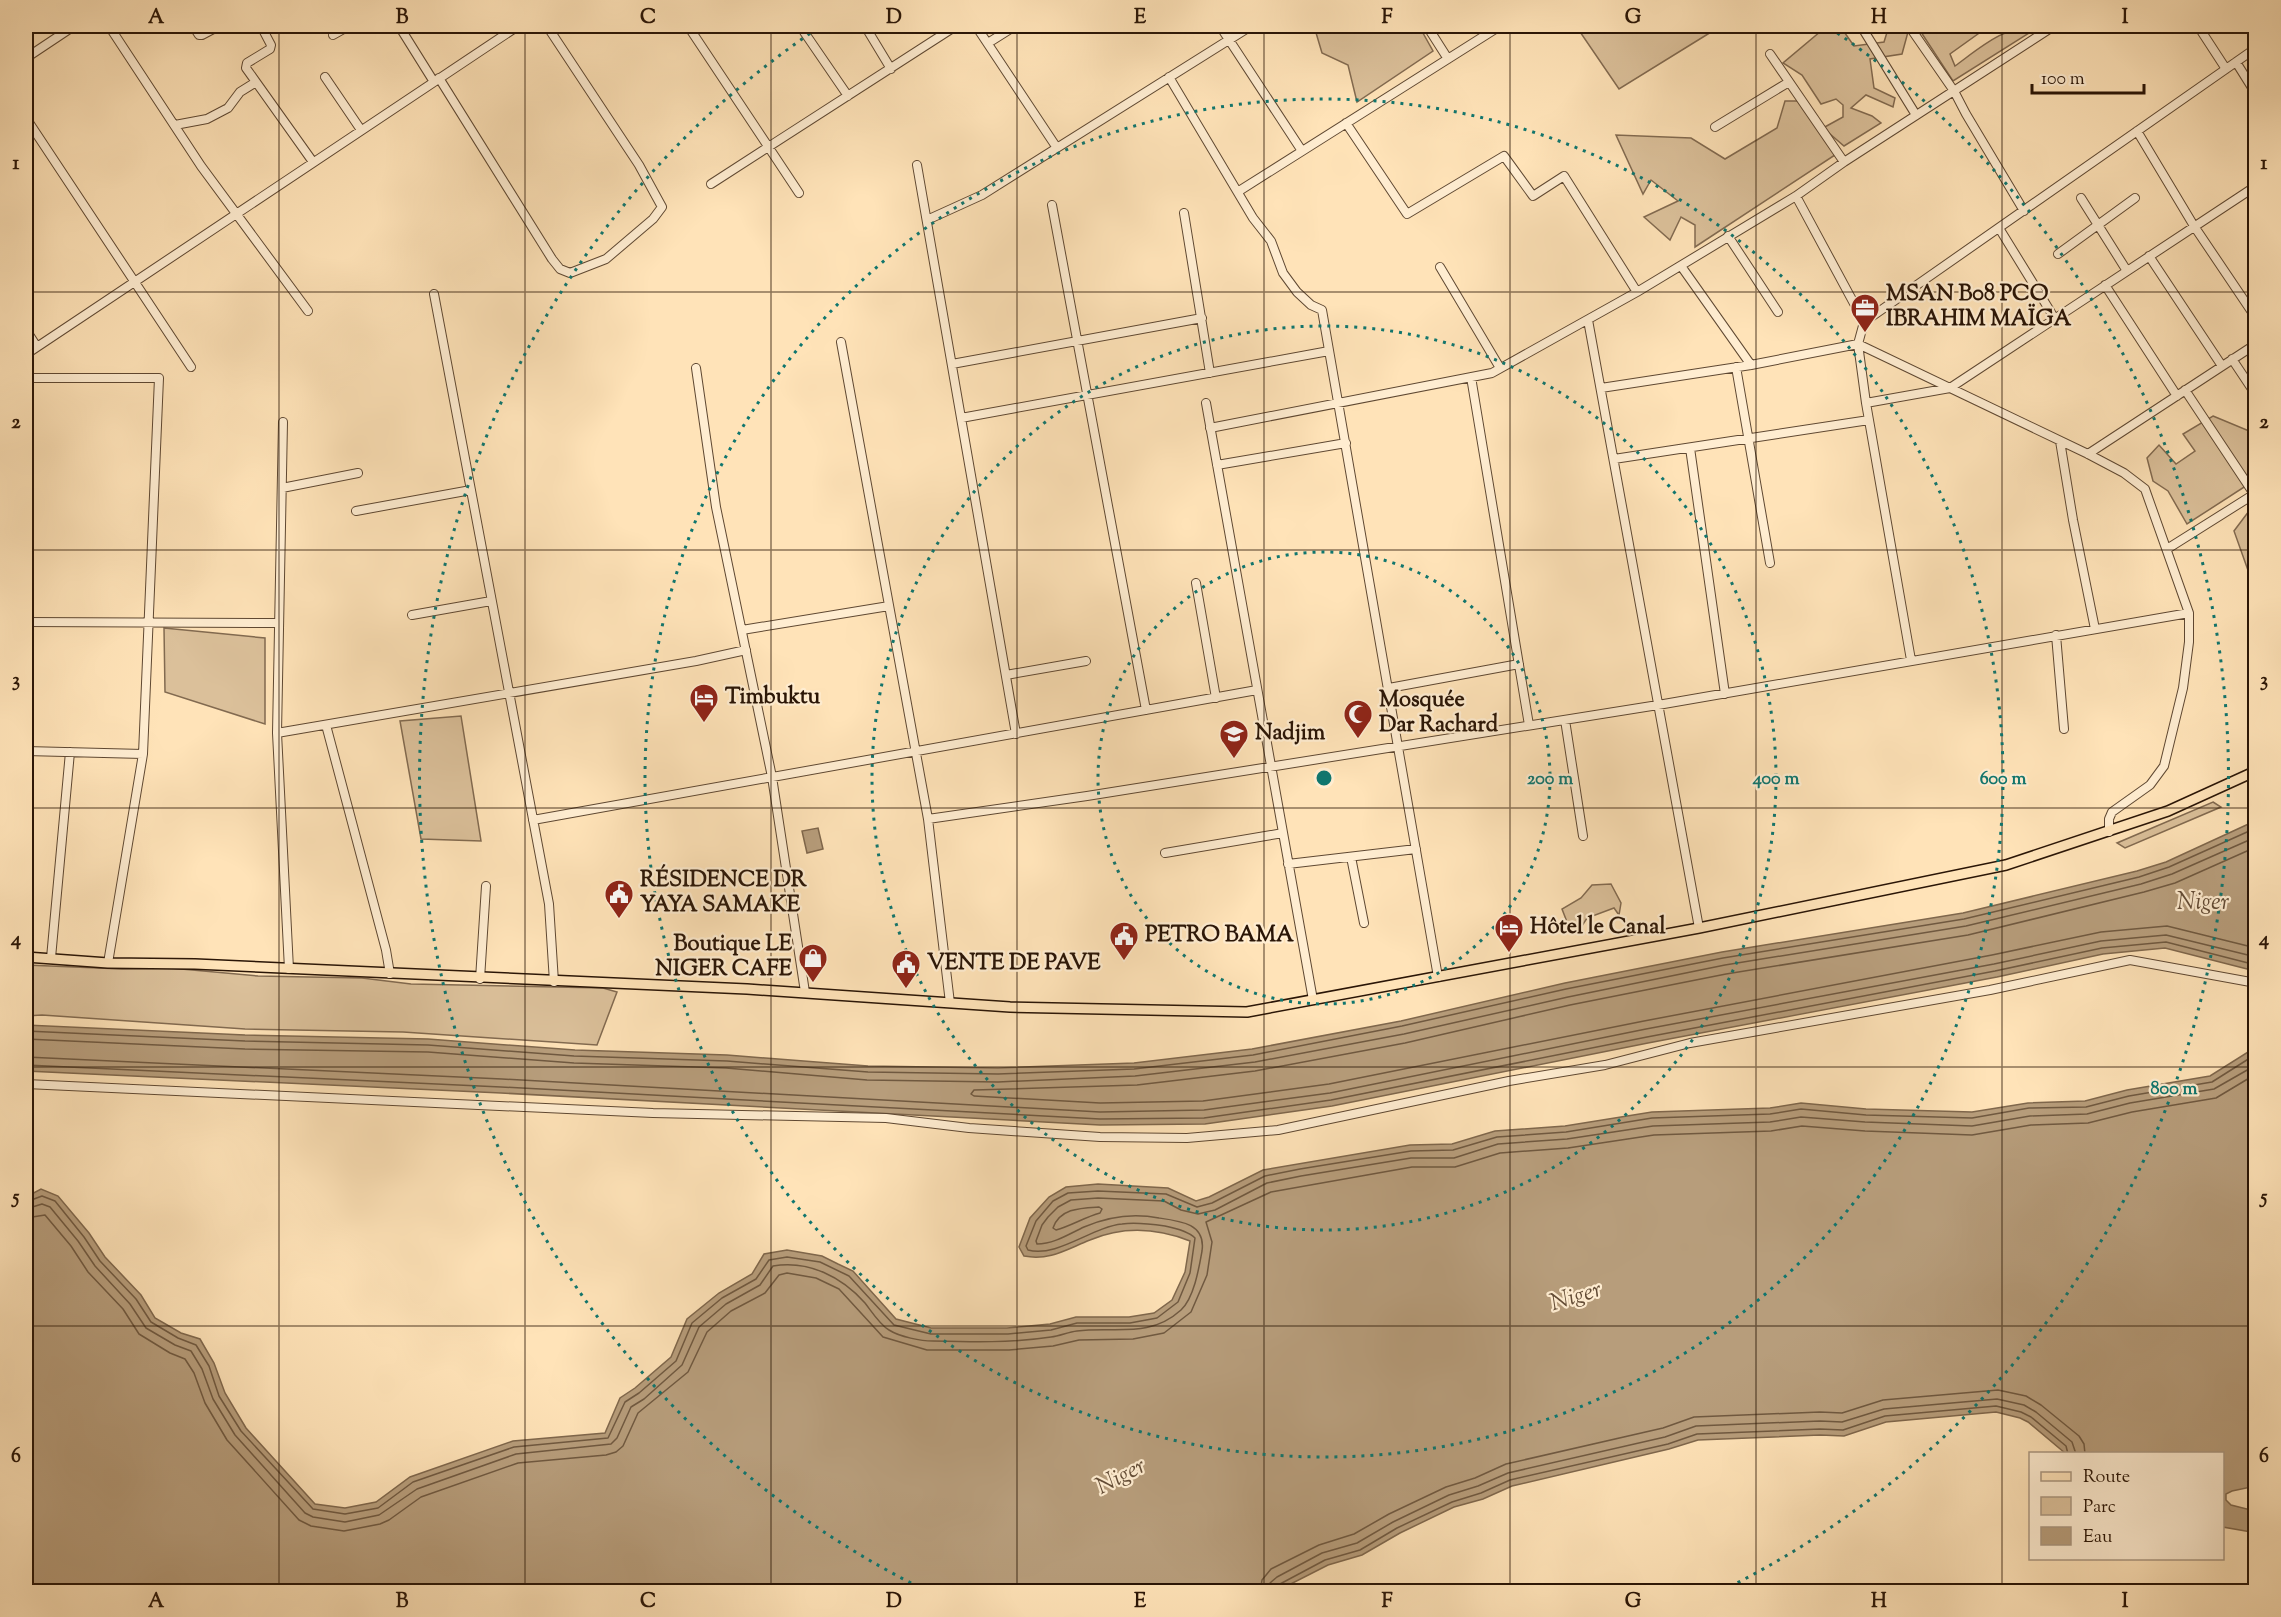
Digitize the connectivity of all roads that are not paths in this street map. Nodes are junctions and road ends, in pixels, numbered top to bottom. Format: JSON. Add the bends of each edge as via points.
{"nodes":[{"id":1,"x":70,"y":26,"type":"edge"},
{"id":2,"x":109,"y":26,"type":"edge"},
{"id":3,"x":193,"y":26,"type":"edge"},
{"id":4,"x":219,"y":26,"type":"edge"},
{"id":5,"x":261,"y":26,"type":"edge"},
{"id":6,"x":349,"y":26,"type":"edge"},
{"id":7,"x":399,"y":26,"type":"edge"},
{"id":8,"x":519,"y":26,"type":"edge"},
{"id":9,"x":547,"y":26,"type":"edge"},
{"id":10,"x":688,"y":26,"type":"edge"},
{"id":11,"x":801,"y":26,"type":"edge"},
{"id":12,"x":865,"y":26,"type":"edge"},
{"id":13,"x":956,"y":26,"type":"edge"},
{"id":14,"x":976,"y":26,"type":"edge"},
{"id":15,"x":1016,"y":26,"type":"edge"},
{"id":16,"x":1220,"y":26,"type":"edge"},
{"id":17,"x":1251,"y":26,"type":"edge"},
{"id":18,"x":1426,"y":26,"type":"edge"},
{"id":19,"x":1500,"y":26,"type":"edge"},
{"id":20,"x":1861,"y":26,"type":"edge"},
{"id":21,"x":1910,"y":26,"type":"edge"},
{"id":22,"x":2054,"y":26,"type":"edge"},
{"id":23,"x":2198,"y":26,"type":"edge"},
{"id":24,"x":333,"y":35,"type":"dead end"},
{"id":25,"x":1229,"y":39,"type":"junction"},
{"id":26,"x":988,"y":43,"type":"junction"},
{"id":27,"x":2256,"y":48,"type":"edge"},
{"id":28,"x":1770,"y":54,"type":"dead end"},
{"id":29,"x":26,"y":58,"type":"edge"},
{"id":30,"x":1448,"y":59,"type":"junction"},
{"id":31,"x":2236,"y":62,"type":"junction"},
{"id":32,"x":891,"y":69,"type":"junction"},
{"id":33,"x":2226,"y":69,"type":"junction"},
{"id":34,"x":325,"y":77,"type":"dead end"},
{"id":35,"x":1169,"y":77,"type":"junction"},
{"id":36,"x":436,"y":80,"type":"junction"},
{"id":37,"x":256,"y":82,"type":"junction"},
{"id":38,"x":1790,"y":82,"type":"junction"},
{"id":39,"x":1954,"y":91,"type":"junction"},
{"id":40,"x":2256,"y":94,"type":"edge"},
{"id":41,"x":848,"y":96,"type":"junction"},
{"id":42,"x":1916,"y":116,"type":"junction"},
{"id":43,"x":26,"y":118,"type":"edge"},
{"id":44,"x":1346,"y":123,"type":"junction"},
{"id":45,"x":175,"y":126,"type":"junction"},
{"id":46,"x":1715,"y":127,"type":"dead end"},
{"id":47,"x":361,"y":130,"type":"junction"},
{"id":48,"x":2137,"y":131,"type":"junction"},
{"id":49,"x":768,"y":147,"type":"junction"},
{"id":50,"x":1057,"y":148,"type":"junction"},
{"id":51,"x":1302,"y":151,"type":"junction"},
{"id":52,"x":313,"y":162,"type":"junction"},
{"id":53,"x":1844,"y":162,"type":"junction"},
{"id":54,"x":917,"y":165,"type":"dead end"},
{"id":55,"x":711,"y":184,"type":"dead end"},
{"id":56,"x":2256,"y":186,"type":"edge"},
{"id":57,"x":1239,"y":191,"type":"junction"},
{"id":58,"x":798,"y":193,"type":"dead end"},
{"id":59,"x":1796,"y":196,"type":"junction"},
{"id":60,"x":2081,"y":198,"type":"dead end"},
{"id":61,"x":2135,"y":198,"type":"dead end"},
{"id":62,"x":1052,"y":205,"type":"dead end"},
{"id":63,"x":2025,"y":211,"type":"junction"},
{"id":64,"x":1184,"y":213,"type":"dead end"},
{"id":65,"x":235,"y":214,"type":"junction"},
{"id":66,"x":927,"y":220,"type":"junction"},
{"id":67,"x":2099,"y":226,"type":"junction"},
{"id":68,"x":2194,"y":226,"type":"junction"},
{"id":69,"x":1999,"y":228,"type":"junction"},
{"id":70,"x":1728,"y":236,"type":"junction"},
{"id":71,"x":2058,"y":254,"type":"dead end"},
{"id":72,"x":2149,"y":256,"type":"junction"},
{"id":73,"x":1681,"y":266,"type":"junction"},
{"id":74,"x":1440,"y":267,"type":"dead end"},
{"id":75,"x":2127,"y":271,"type":"junction"},
{"id":76,"x":135,"y":281,"type":"junction"},
{"id":77,"x":2105,"y":285,"type":"junction"},
{"id":78,"x":1637,"y":292,"type":"junction"},
{"id":79,"x":434,"y":294,"type":"dead end"},
{"id":80,"x":308,"y":310,"type":"dead end"},
{"id":81,"x":1778,"y":312,"type":"dead end"},
{"id":82,"x":1202,"y":318,"type":"junction"},
{"id":83,"x":2256,"y":318,"type":"edge"},
{"id":84,"x":2055,"y":319,"type":"junction"},
{"id":85,"x":1588,"y":320,"type":"junction"},
{"id":86,"x":1864,"y":322,"type":"junction"},
{"id":87,"x":26,"y":330,"type":"edge"},
{"id":88,"x":1078,"y":341,"type":"junction"},
{"id":89,"x":841,"y":342,"type":"dead end"},
{"id":90,"x":1858,"y":344,"type":"junction"},
{"id":91,"x":2256,"y":344,"type":"edge"},
{"id":92,"x":37,"y":347,"type":"junction"},
{"id":93,"x":1329,"y":351,"type":"junction"},
{"id":94,"x":2232,"y":359,"type":"junction"},
{"id":95,"x":952,"y":364,"type":"junction"},
{"id":96,"x":1751,"y":365,"type":"junction"},
{"id":97,"x":2222,"y":366,"type":"junction"},
{"id":98,"x":191,"y":367,"type":"dead end"},
{"id":99,"x":1736,"y":367,"type":"junction"},
{"id":100,"x":696,"y":368,"type":"dead end"},
{"id":101,"x":1500,"y":368,"type":"junction"},
{"id":102,"x":1210,"y":373,"type":"junction"},
{"id":103,"x":1471,"y":377,"type":"junction"},
{"id":104,"x":26,"y":378,"type":"edge"},
{"id":105,"x":1601,"y":388,"type":"junction"},
{"id":106,"x":1950,"y":388,"type":"junction"},
{"id":107,"x":2185,"y":390,"type":"junction"},
{"id":108,"x":1088,"y":395,"type":"junction"},
{"id":109,"x":2256,"y":395,"type":"edge"},
{"id":110,"x":2176,"y":396,"type":"junction"},
{"id":111,"x":1339,"y":402,"type":"junction"},
{"id":112,"x":1206,"y":403,"type":"dead end"},
{"id":113,"x":1866,"y":403,"type":"junction"},
{"id":114,"x":961,"y":418,"type":"junction"},
{"id":115,"x":1869,"y":420,"type":"junction"},
{"id":116,"x":283,"y":422,"type":"dead end"},
{"id":117,"x":1210,"y":428,"type":"junction"},
{"id":118,"x":1748,"y":439,"type":"junction"},
{"id":119,"x":2060,"y":441,"type":"junction"},
{"id":120,"x":1346,"y":443,"type":"junction"},
{"id":121,"x":1690,"y":448,"type":"junction"},
{"id":122,"x":2088,"y":454,"type":"junction"},
{"id":123,"x":1614,"y":459,"type":"junction"},
{"id":124,"x":1217,"y":465,"type":"junction"},
{"id":125,"x":358,"y":474,"type":"dead end"},
{"id":126,"x":26,"y":486,"type":"edge"},
{"id":127,"x":282,"y":488,"type":"junction"},
{"id":128,"x":471,"y":490,"type":"junction"},
{"id":129,"x":2255,"y":494,"type":"edge"},
{"id":130,"x":356,"y":511,"type":"dead end"},
{"id":131,"x":2168,"y":549,"type":"junction"},
{"id":132,"x":1770,"y":564,"type":"dead end"},
{"id":133,"x":1196,"y":583,"type":"dead end"},
{"id":134,"x":491,"y":601,"type":"junction"},
{"id":135,"x":889,"y":606,"type":"junction"},
{"id":136,"x":2189,"y":613,"type":"junction"},
{"id":137,"x":412,"y":615,"type":"dead end"},
{"id":138,"x":26,"y":622,"type":"edge"},
{"id":139,"x":148,"y":622,"type":"junction"},
{"id":140,"x":279,"y":623,"type":"junction"},
{"id":141,"x":2095,"y":629,"type":"junction"},
{"id":142,"x":742,"y":630,"type":"junction"},
{"id":143,"x":2056,"y":635,"type":"junction"},
{"id":144,"x":746,"y":650,"type":"junction"},
{"id":145,"x":1911,"y":660,"type":"junction"},
{"id":146,"x":1086,"y":661,"type":"dead end"},
{"id":147,"x":1519,"y":664,"type":"junction"},
{"id":148,"x":1006,"y":675,"type":"junction"},
{"id":149,"x":1389,"y":688,"type":"junction"},
{"id":150,"x":1257,"y":690,"type":"junction"},
{"id":151,"x":509,"y":693,"type":"junction"},
{"id":152,"x":1725,"y":694,"type":"junction"},
{"id":153,"x":1216,"y":698,"type":"junction"},
{"id":154,"x":1658,"y":705,"type":"junction"},
{"id":155,"x":1146,"y":710,"type":"junction"},
{"id":156,"x":1565,"y":720,"type":"junction"},
{"id":157,"x":326,"y":724,"type":"junction"},
{"id":158,"x":1529,"y":725,"type":"junction"},
{"id":159,"x":2064,"y":729,"type":"dead end"},
{"id":160,"x":278,"y":733,"type":"junction"},
{"id":161,"x":1016,"y":734,"type":"junction"},
{"id":162,"x":1399,"y":745,"type":"junction"},
{"id":163,"x":26,"y":751,"type":"edge"},
{"id":164,"x":70,"y":752,"type":"junction"},
{"id":165,"x":916,"y":752,"type":"junction"},
{"id":166,"x":143,"y":754,"type":"junction"},
{"id":167,"x":1271,"y":766,"type":"junction"},
{"id":168,"x":2256,"y":771,"type":"edge"},
{"id":169,"x":772,"y":777,"type":"junction"},
{"id":170,"x":928,"y":819,"type":"junction"},
{"id":171,"x":533,"y":820,"type":"junction"},
{"id":172,"x":2109,"y":832,"type":"junction"},
{"id":173,"x":1283,"y":833,"type":"junction"},
{"id":174,"x":1583,"y":836,"type":"dead end"},
{"id":175,"x":1416,"y":849,"type":"junction"},
{"id":176,"x":1165,"y":853,"type":"dead end"},
{"id":177,"x":1351,"y":857,"type":"junction"},
{"id":178,"x":1288,"y":864,"type":"junction"},
{"id":179,"x":486,"y":886,"type":"dead end"},
{"id":180,"x":1364,"y":923,"type":"dead end"},
{"id":181,"x":1699,"y":928,"type":"junction"},
{"id":182,"x":26,"y":957,"type":"edge"},
{"id":183,"x":51,"y":958,"type":"junction"},
{"id":184,"x":108,"y":963,"type":"junction"},
{"id":185,"x":289,"y":969,"type":"junction"},
{"id":186,"x":390,"y":974,"type":"junction"},
{"id":187,"x":1438,"y":977,"type":"junction"},
{"id":188,"x":480,"y":979,"type":"junction"},
{"id":189,"x":554,"y":982,"type":"junction"},
{"id":190,"x":2256,"y":983,"type":"edge"},
{"id":191,"x":805,"y":992,"type":"junction"},
{"id":192,"x":1313,"y":1000,"type":"junction"},
{"id":193,"x":950,"y":1003,"type":"junction"},
{"id":194,"x":26,"y":1084,"type":"edge"}],
"edges":[{"from":1,"to":29,"type":"street"},
{"from":2,"to":45,"type":"street"},
{"from":3,"to":4,"type":"street","via":[[199,35]]},
{"from":5,"to":37,"type":"street","via":[[271,45],[247,63],[246,68]]},
{"from":6,"to":24,"type":"street"},
{"from":7,"to":36,"type":"street"},
{"from":8,"to":36,"type":"street"},
{"from":9,"to":36,"type":"street","via":[[639,165],[662,207],[606,259],[570,273],[560,269]]},
{"from":10,"to":49,"type":"street"},
{"from":11,"to":41,"type":"street"},
{"from":12,"to":32,"type":"street"},
{"from":13,"to":32,"type":"street"},
{"from":14,"to":26,"type":"street"},
{"from":15,"to":26,"type":"street"},
{"from":16,"to":25,"type":"street"},
{"from":17,"to":25,"type":"street"},
{"from":18,"to":30,"type":"street"},
{"from":19,"to":30,"type":"street"},
{"from":20,"to":42,"type":"street"},
{"from":21,"to":39,"type":"street"},
{"from":22,"to":39,"type":"street"},
{"from":23,"to":33,"type":"street"},
{"from":25,"to":35,"type":"street"},
{"from":25,"to":51,"type":"street"},
{"from":26,"to":50,"type":"street"},
{"from":27,"to":31,"type":"street"},
{"from":28,"to":38,"type":"street"},
{"from":30,"to":44,"type":"street"},
{"from":31,"to":33,"type":"street"},
{"from":31,"to":40,"type":"street"},
{"from":32,"to":41,"type":"street"},
{"from":33,"to":48,"type":"street"},
{"from":34,"to":47,"type":"street"},
{"from":35,"to":50,"type":"street"},
{"from":35,"to":57,"type":"street"},
{"from":36,"to":47,"type":"street"},
{"from":37,"to":45,"type":"street","via":[[240,92],[228,108],[207,119]]},
{"from":37,"to":52,"type":"street"},
{"from":38,"to":46,"type":"street"},
{"from":38,"to":53,"type":"street"},
{"from":39,"to":42,"type":"street"},
{"from":39,"to":63,"type":"street"},
{"from":41,"to":49,"type":"street"},
{"from":42,"to":53,"type":"street"},
{"from":43,"to":76,"type":"street"},
{"from":44,"to":51,"type":"street"},
{"from":44,"to":78,"type":"street","via":[[1407,214],[1504,156],[1533,195],[1564,176]]},
{"from":45,"to":65,"type":"street"},
{"from":47,"to":52,"type":"street"},
{"from":48,"to":63,"type":"street"},
{"from":48,"to":68,"type":"street"},
{"from":49,"to":55,"type":"street"},
{"from":49,"to":58,"type":"street"},
{"from":50,"to":66,"type":"street","via":[[982,195]]},
{"from":51,"to":57,"type":"street"},
{"from":52,"to":65,"type":"street"},
{"from":53,"to":59,"type":"street"},
{"from":54,"to":66,"type":"street"},
{"from":56,"to":68,"type":"street"},
{"from":57,"to":93,"type":"street","via":[[1271,242],[1283,273],[1297,292],[1322,310]]},
{"from":59,"to":70,"type":"street"},
{"from":59,"to":86,"type":"street"},
{"from":60,"to":67,"type":"street"},
{"from":61,"to":67,"type":"street"},
{"from":62,"to":88,"type":"street"},
{"from":63,"to":69,"type":"street"},
{"from":64,"to":82,"type":"street"},
{"from":65,"to":76,"type":"street"},
{"from":65,"to":80,"type":"street"},
{"from":66,"to":95,"type":"street"},
{"from":67,"to":71,"type":"street"},
{"from":67,"to":75,"type":"street"},
{"from":68,"to":72,"type":"street"},
{"from":68,"to":83,"type":"street"},
{"from":69,"to":84,"type":"street"},
{"from":69,"to":86,"type":"street"},
{"from":70,"to":73,"type":"street"},
{"from":70,"to":81,"type":"street"},
{"from":72,"to":75,"type":"street"},
{"from":72,"to":97,"type":"street"},
{"from":73,"to":78,"type":"street"},
{"from":73,"to":96,"type":"street"},
{"from":74,"to":101,"type":"street"},
{"from":75,"to":77,"type":"street"},
{"from":76,"to":92,"type":"street"},
{"from":76,"to":98,"type":"street"},
{"from":77,"to":84,"type":"street"},
{"from":77,"to":110,"type":"street"},
{"from":78,"to":85,"type":"street"},
{"from":79,"to":128,"type":"street"},
{"from":82,"to":88,"type":"street"},
{"from":82,"to":102,"type":"street"},
{"from":84,"to":106,"type":"street"},
{"from":85,"to":101,"type":"street"},
{"from":85,"to":105,"type":"street"},
{"from":86,"to":90,"type":"street"},
{"from":87,"to":92,"type":"street"},
{"from":88,"to":95,"type":"street"},
{"from":88,"to":108,"type":"street"},
{"from":89,"to":135,"type":"street"},
{"from":90,"to":96,"type":"street"},
{"from":90,"to":106,"type":"street"},
{"from":90,"to":113,"type":"street"},
{"from":91,"to":94,"type":"street"},
{"from":92,"to":104,"type":"street","via":[[27,353]]},
{"from":93,"to":102,"type":"street"},
{"from":93,"to":111,"type":"street"},
{"from":94,"to":97,"type":"street"},
{"from":94,"to":109,"type":"street"},
{"from":95,"to":114,"type":"street"},
{"from":96,"to":99,"type":"street"},
{"from":97,"to":107,"type":"street"},
{"from":99,"to":105,"type":"street"},
{"from":99,"to":118,"type":"street"},
{"from":100,"to":142,"type":"street","via":[[716,507]]},
{"from":101,"to":103,"type":"street"},
{"from":102,"to":108,"type":"street"},
{"from":103,"to":111,"type":"street"},
{"from":103,"to":147,"type":"street"},
{"from":104,"to":126,"type":"street"},
{"from":104,"to":139,"type":"street","via":[[159,378]]},
{"from":105,"to":123,"type":"street"},
{"from":106,"to":113,"type":"street"},
{"from":106,"to":119,"type":"street"},
{"from":107,"to":110,"type":"street"},
{"from":107,"to":129,"type":"street"},
{"from":108,"to":114,"type":"street"},
{"from":108,"to":155,"type":"street"},
{"from":110,"to":122,"type":"street"},
{"from":111,"to":117,"type":"street"},
{"from":111,"to":120,"type":"street"},
{"from":112,"to":117,"type":"street"},
{"from":113,"to":115,"type":"street"},
{"from":114,"to":148,"type":"street"},
{"from":115,"to":118,"type":"street"},
{"from":115,"to":145,"type":"street"},
{"from":116,"to":127,"type":"street"},
{"from":117,"to":124,"type":"street"},
{"from":118,"to":121,"type":"street"},
{"from":118,"to":132,"type":"street"},
{"from":119,"to":122,"type":"street"},
{"from":119,"to":141,"type":"street"},
{"from":120,"to":124,"type":"street"},
{"from":120,"to":149,"type":"street"},
{"from":121,"to":123,"type":"street"},
{"from":121,"to":152,"type":"street"},
{"from":122,"to":131,"type":"street","via":[[2145,489]]},
{"from":123,"to":154,"type":"street"},
{"from":124,"to":150,"type":"street"},
{"from":125,"to":127,"type":"street"},
{"from":127,"to":140,"type":"street"},
{"from":128,"to":130,"type":"street"},
{"from":128,"to":134,"type":"street"},
{"from":129,"to":131,"type":"street"},
{"from":131,"to":136,"type":"street"},
{"from":133,"to":153,"type":"street"},
{"from":134,"to":137,"type":"street"},
{"from":134,"to":151,"type":"street"},
{"from":135,"to":142,"type":"street"},
{"from":135,"to":165,"type":"street"},
{"from":136,"to":141,"type":"street"},
{"from":136,"to":172,"type":"street","via":[[2183,688],[2164,766],[2150,784],[2112,812]]},
{"from":138,"to":139,"type":"street"},
{"from":139,"to":140,"type":"street"},
{"from":139,"to":166,"type":"street"},
{"from":140,"to":160,"type":"street"},
{"from":141,"to":143,"type":"street"},
{"from":142,"to":144,"type":"street"},
{"from":143,"to":145,"type":"street"},
{"from":143,"to":159,"type":"street"},
{"from":144,"to":151,"type":"street"},
{"from":144,"to":169,"type":"street"},
{"from":145,"to":152,"type":"street"},
{"from":146,"to":148,"type":"street"},
{"from":147,"to":149,"type":"street"},
{"from":147,"to":158,"type":"street"},
{"from":148,"to":161,"type":"street"},
{"from":149,"to":162,"type":"street"},
{"from":150,"to":153,"type":"street"},
{"from":150,"to":167,"type":"street"},
{"from":151,"to":157,"type":"street"},
{"from":151,"to":171,"type":"street"},
{"from":152,"to":154,"type":"street"},
{"from":153,"to":155,"type":"street"},
{"from":154,"to":156,"type":"street"},
{"from":154,"to":181,"type":"street"},
{"from":155,"to":161,"type":"street"},
{"from":156,"to":158,"type":"street"},
{"from":156,"to":174,"type":"street"},
{"from":157,"to":160,"type":"street"},
{"from":157,"to":186,"type":"street"},
{"from":158,"to":162,"type":"street"},
{"from":160,"to":185,"type":"street"},
{"from":161,"to":165,"type":"street"},
{"from":162,"to":167,"type":"street"},
{"from":162,"to":175,"type":"street"},
{"from":163,"to":164,"type":"street"},
{"from":164,"to":166,"type":"street"},
{"from":164,"to":183,"type":"street"},
{"from":165,"to":169,"type":"street"},
{"from":165,"to":170,"type":"street"},
{"from":166,"to":184,"type":"street"},
{"from":167,"to":170,"type":"street"},
{"from":167,"to":173,"type":"street"},
{"from":168,"to":172,"type":"main road","via":[[2168,812]]},
{"from":169,"to":171,"type":"street"},
{"from":169,"to":191,"type":"street"},
{"from":170,"to":193,"type":"street"},
{"from":171,"to":189,"type":"street","via":[[549,904]]},
{"from":172,"to":181,"type":"main road","via":[[2006,865]]},
{"from":173,"to":176,"type":"street"},
{"from":173,"to":178,"type":"street"},
{"from":175,"to":177,"type":"street"},
{"from":175,"to":187,"type":"street"},
{"from":177,"to":178,"type":"street"},
{"from":177,"to":180,"type":"street"},
{"from":178,"to":192,"type":"street"},
{"from":179,"to":188,"type":"street"},
{"from":181,"to":187,"type":"main road"},
{"from":182,"to":183,"type":"main road"},
{"from":183,"to":184,"type":"main road"},
{"from":184,"to":185,"type":"main road"},
{"from":185,"to":186,"type":"main road"},
{"from":186,"to":188,"type":"main road"},
{"from":187,"to":192,"type":"main road"},
{"from":188,"to":189,"type":"main road"},
{"from":189,"to":191,"type":"main road"},
{"from":190,"to":194,"type":"street","via":[[2130,960],[1990,990],[1690,1043],[1605,1065],[1509,1081],[1278,1130],[1187,1138],[1100,1137],[886,1118],[653,1113]]},
{"from":191,"to":193,"type":"main road"},
{"from":192,"to":193,"type":"main road","via":[[1247,1012]]}]}
